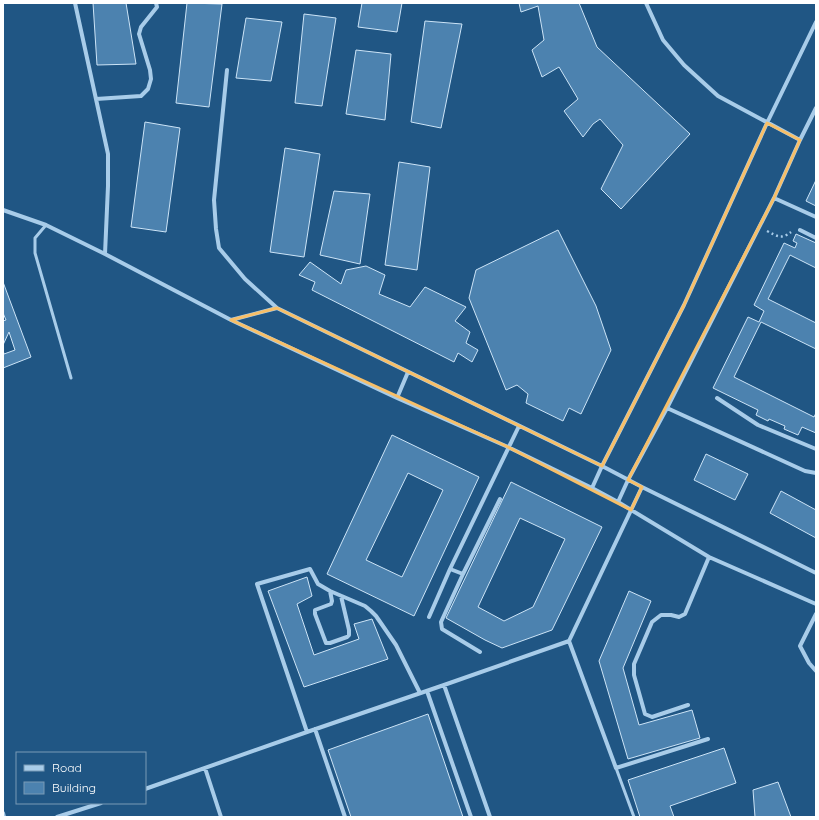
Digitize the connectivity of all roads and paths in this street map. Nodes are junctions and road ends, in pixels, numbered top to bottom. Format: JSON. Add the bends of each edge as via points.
{"nodes":[{"id":1,"x":75,"y":3,"type":"edge"},
{"id":2,"x":156,"y":3,"type":"edge"},
{"id":3,"x":646,"y":3,"type":"edge"},
{"id":4,"x":816,"y":22,"type":"edge"},
{"id":5,"x":227,"y":70,"type":"dead end"},
{"id":6,"x":96,"y":99,"type":"junction"},
{"id":7,"x":816,"y":108,"type":"edge"},
{"id":8,"x":767,"y":123,"type":"junction"},
{"id":9,"x":800,"y":140,"type":"junction"},
{"id":10,"x":774,"y":198,"type":"junction"},
{"id":11,"x":3,"y":210,"type":"edge"},
{"id":12,"x":816,"y":217,"type":"edge"},
{"id":13,"x":46,"y":225,"type":"junction"},
{"id":14,"x":760,"y":227,"type":"junction"},
{"id":15,"x":800,"y":230,"type":"joint"},
{"id":16,"x":816,"y":238,"type":"edge"},
{"id":17,"x":105,"y":254,"type":"junction"},
{"id":18,"x":277,"y":308,"type":"junction"},
{"id":19,"x":231,"y":320,"type":"junction"},
{"id":20,"x":408,"y":372,"type":"junction"},
{"id":21,"x":71,"y":378,"type":"dead end"},
{"id":22,"x":397,"y":398,"type":"junction"},
{"id":23,"x":717,"y":398,"type":"dead end"},
{"id":24,"x":667,"y":408,"type":"junction"},
{"id":25,"x":519,"y":426,"type":"junction"},
{"id":26,"x":508,"y":447,"type":"junction"},
{"id":27,"x":816,"y":449,"type":"edge"},
{"id":28,"x":602,"y":466,"type":"junction"},
{"id":29,"x":816,"y":473,"type":"edge"},
{"id":30,"x":628,"y":480,"type":"junction"},
{"id":31,"x":642,"y":487,"type":"junction"},
{"id":32,"x":592,"y":488,"type":"junction"},
{"id":33,"x":500,"y":500,"type":"dead end"},
{"id":34,"x":618,"y":502,"type":"junction"},
{"id":35,"x":631,"y":510,"type":"junction"},
{"id":36,"x":709,"y":557,"type":"junction"},
{"id":37,"x":450,"y":569,"type":"junction"},
{"id":38,"x":816,"y":572,"type":"edge"},
{"id":39,"x":463,"y":574,"type":"junction"},
{"id":40,"x":330,"y":591,"type":"junction"},
{"id":41,"x":341,"y":596,"type":"junction"},
{"id":42,"x":816,"y":604,"type":"edge"},
{"id":43,"x":816,"y":614,"type":"edge"},
{"id":44,"x":429,"y":617,"type":"dead end"},
{"id":45,"x":569,"y":641,"type":"junction"},
{"id":46,"x":480,"y":652,"type":"dead end"},
{"id":47,"x":816,"y":670,"type":"edge"},
{"id":48,"x":444,"y":685,"type":"junction"},
{"id":49,"x":427,"y":691,"type":"junction"},
{"id":50,"x":420,"y":693,"type":"junction"},
{"id":51,"x":688,"y":706,"type":"dead end"},
{"id":52,"x":315,"y":729,"type":"junction"},
{"id":53,"x":306,"y":732,"type":"junction"},
{"id":54,"x":708,"y":739,"type":"dead end"},
{"id":55,"x":205,"y":768,"type":"junction"},
{"id":56,"x":616,"y":768,"type":"junction"},
{"id":57,"x":146,"y":789,"type":"edge"},
{"id":58,"x":98,"y":804,"type":"edge"},
{"id":59,"x":3,"y":813,"type":"edge"},
{"id":60,"x":4,"y":817,"type":"edge"},
{"id":61,"x":57,"y":817,"type":"edge"},
{"id":62,"x":221,"y":817,"type":"edge"},
{"id":63,"x":345,"y":817,"type":"edge"},
{"id":64,"x":472,"y":817,"type":"edge"},
{"id":65,"x":490,"y":817,"type":"edge"},
{"id":66,"x":634,"y":817,"type":"edge"}],
"edges":[{"from":1,"to":6,"type":"street"},
{"from":2,"to":6,"type":"street","via":[[157,7],[141,27],[139,34],[150,70],[148,89],[141,96]]},
{"from":3,"to":8,"type":"street","via":[[663,40],[684,65],[718,96]]},
{"from":4,"to":8,"type":"street"},
{"from":5,"to":18,"type":"street","via":[[214,200],[219,248],[245,279]]},
{"from":6,"to":17,"type":"street","via":[[108,154]]},
{"from":7,"to":9,"type":"street"},
{"from":8,"to":9,"type":"street"},
{"from":8,"to":28,"type":"street","via":[[684,305]]},
{"from":9,"to":10,"type":"street"},
{"from":10,"to":12,"type":"street"},
{"from":10,"to":14,"type":"street"},
{"from":11,"to":13,"type":"street"},
{"from":13,"to":17,"type":"street"},
{"from":13,"to":21,"type":"lane","via":[[35,238],[34,253]]},
{"from":14,"to":15,"type":"path","via":[[778,237],[786,236],[796,229]]},
{"from":14,"to":24,"type":"street"},
{"from":15,"to":16,"type":"street"},
{"from":17,"to":19,"type":"street"},
{"from":18,"to":19,"type":"street"},
{"from":18,"to":20,"type":"street"},
{"from":19,"to":22,"type":"street"},
{"from":20,"to":22,"type":"street"},
{"from":20,"to":25,"type":"street"},
{"from":22,"to":26,"type":"street"},
{"from":23,"to":27,"type":"street","via":[[758,424]]},
{"from":24,"to":29,"type":"street","via":[[805,472]]},
{"from":24,"to":30,"type":"street"},
{"from":25,"to":26,"type":"street"},
{"from":25,"to":28,"type":"street"},
{"from":26,"to":32,"type":"street"},
{"from":26,"to":37,"type":"street"},
{"from":28,"to":30,"type":"street"},
{"from":28,"to":32,"type":"street"},
{"from":30,"to":31,"type":"street"},
{"from":30,"to":34,"type":"street"},
{"from":31,"to":35,"type":"street"},
{"from":31,"to":38,"type":"street"},
{"from":32,"to":34,"type":"street"},
{"from":33,"to":39,"type":"street"},
{"from":34,"to":35,"type":"street"},
{"from":35,"to":36,"type":"street"},
{"from":35,"to":45,"type":"street"},
{"from":36,"to":42,"type":"street"},
{"from":36,"to":51,"type":"street","via":[[684,614],[679,617],[661,615],[652,622],[634,664],[634,675],[645,714],[652,717]]},
{"from":37,"to":39,"type":"street"},
{"from":37,"to":44,"type":"street"},
{"from":39,"to":46,"type":"street","via":[[441,622],[442,629]]},
{"from":40,"to":41,"type":"street"},
{"from":40,"to":41,"type":"street","via":[[331,604],[315,610],[326,643],[349,635]]},
{"from":40,"to":53,"type":"street","via":[[318,584],[310,569],[257,584]]},
{"from":41,"to":50,"type":"street","via":[[365,606],[376,616],[396,645]]},
{"from":43,"to":47,"type":"street","via":[[800,646]]},
{"from":45,"to":48,"type":"street"},
{"from":45,"to":56,"type":"street"},
{"from":48,"to":49,"type":"street"},
{"from":48,"to":65,"type":"street"},
{"from":49,"to":50,"type":"street"},
{"from":49,"to":64,"type":"street"},
{"from":50,"to":52,"type":"street"},
{"from":52,"to":53,"type":"street"},
{"from":52,"to":63,"type":"street"},
{"from":53,"to":55,"type":"street"},
{"from":54,"to":56,"type":"street"},
{"from":55,"to":57,"type":"street"},
{"from":55,"to":62,"type":"street"},
{"from":56,"to":66,"type":"lane"},
{"from":58,"to":61,"type":"street"},
{"from":59,"to":60,"type":"street"}]}
